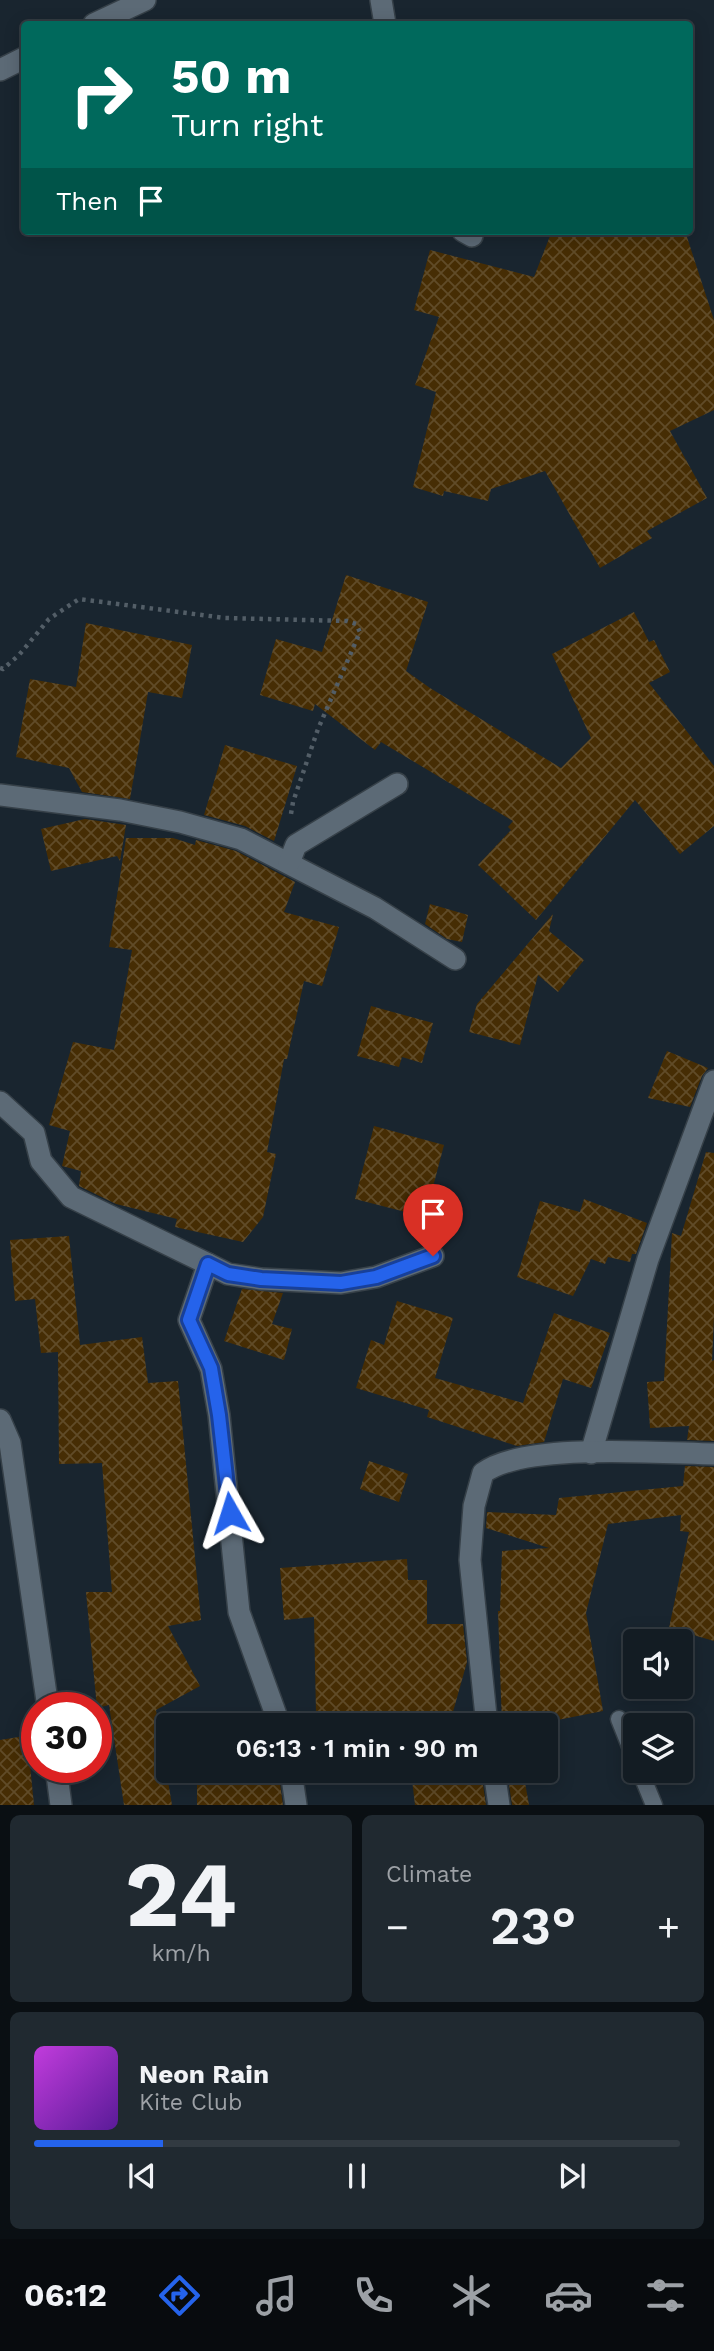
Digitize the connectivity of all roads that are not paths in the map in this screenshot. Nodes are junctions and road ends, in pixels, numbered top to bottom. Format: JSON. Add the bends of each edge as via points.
{"nodes":[{"id":1,"x":145,"y":0,"type":"edge"},
{"id":2,"x":381,"y":0,"type":"edge"},
{"id":3,"x":100,"y":21,"type":"edge"},
{"id":4,"x":384,"y":21,"type":"edge"},
{"id":5,"x":21,"y":60,"type":"edge"},
{"id":6,"x":0,"y":70,"type":"edge"},
{"id":7,"x":397,"y":784,"type":"dead end"},
{"id":8,"x":0,"y":795,"type":"edge"},
{"id":9,"x":292,"y":854,"type":"junction"},
{"id":10,"x":455,"y":959,"type":"dead end"},
{"id":11,"x":714,"y":1081,"type":"edge"},
{"id":12,"x":0,"y":1102,"type":"edge"},
{"id":13,"x":433,"y":1256,"type":"dead end"},
{"id":14,"x":208,"y":1264,"type":"junction"},
{"id":15,"x":0,"y":1420,"type":"edge"},
{"id":16,"x":591,"y":1453,"type":"junction"},
{"id":17,"x":714,"y":1454,"type":"edge"},
{"id":18,"x":46,"y":1692,"type":"edge"},
{"id":19,"x":275,"y":1713,"type":"edge"},
{"id":20,"x":486,"y":1713,"type":"edge"},
{"id":21,"x":619,"y":1719,"type":"dead end"},
{"id":22,"x":623,"y":1729,"type":"edge"},
{"id":23,"x":58,"y":1783,"type":"edge"},
{"id":24,"x":293,"y":1783,"type":"edge"},
{"id":25,"x":496,"y":1783,"type":"edge"},
{"id":26,"x":645,"y":1783,"type":"edge"},
{"id":27,"x":61,"y":1805,"type":"edge"},
{"id":28,"x":296,"y":1805,"type":"edge"},
{"id":29,"x":499,"y":1805,"type":"edge"},
{"id":30,"x":654,"y":1805,"type":"edge"}],
"edges":[{"from":1,"to":3,"type":"street"},
{"from":2,"to":4,"type":"street"},
{"from":5,"to":6,"type":"street"},
{"from":7,"to":9,"type":"street"},
{"from":8,"to":9,"type":"street","via":[[180,822]]},
{"from":9,"to":10,"type":"street"},
{"from":11,"to":16,"type":"street","via":[[648,1259]]},
{"from":12,"to":14,"type":"street","via":[[34,1133],[41,1161],[71,1197]]},
{"from":13,"to":14,"type":"street","via":[[376,1277],[341,1283],[261,1279],[228,1274]]},
{"from":14,"to":19,"type":"street","via":[[189,1320],[214,1380],[239,1612]]},
{"from":15,"to":18,"type":"street","via":[[10,1443]]},
{"from":16,"to":17,"type":"street"},
{"from":16,"to":20,"type":"street","via":[[517,1458],[483,1473],[474,1506],[470,1560]]},
{"from":21,"to":22,"type":"lane"},
{"from":23,"to":27,"type":"street"},
{"from":24,"to":28,"type":"street"},
{"from":25,"to":29,"type":"street"},
{"from":26,"to":30,"type":"lane"}]}
